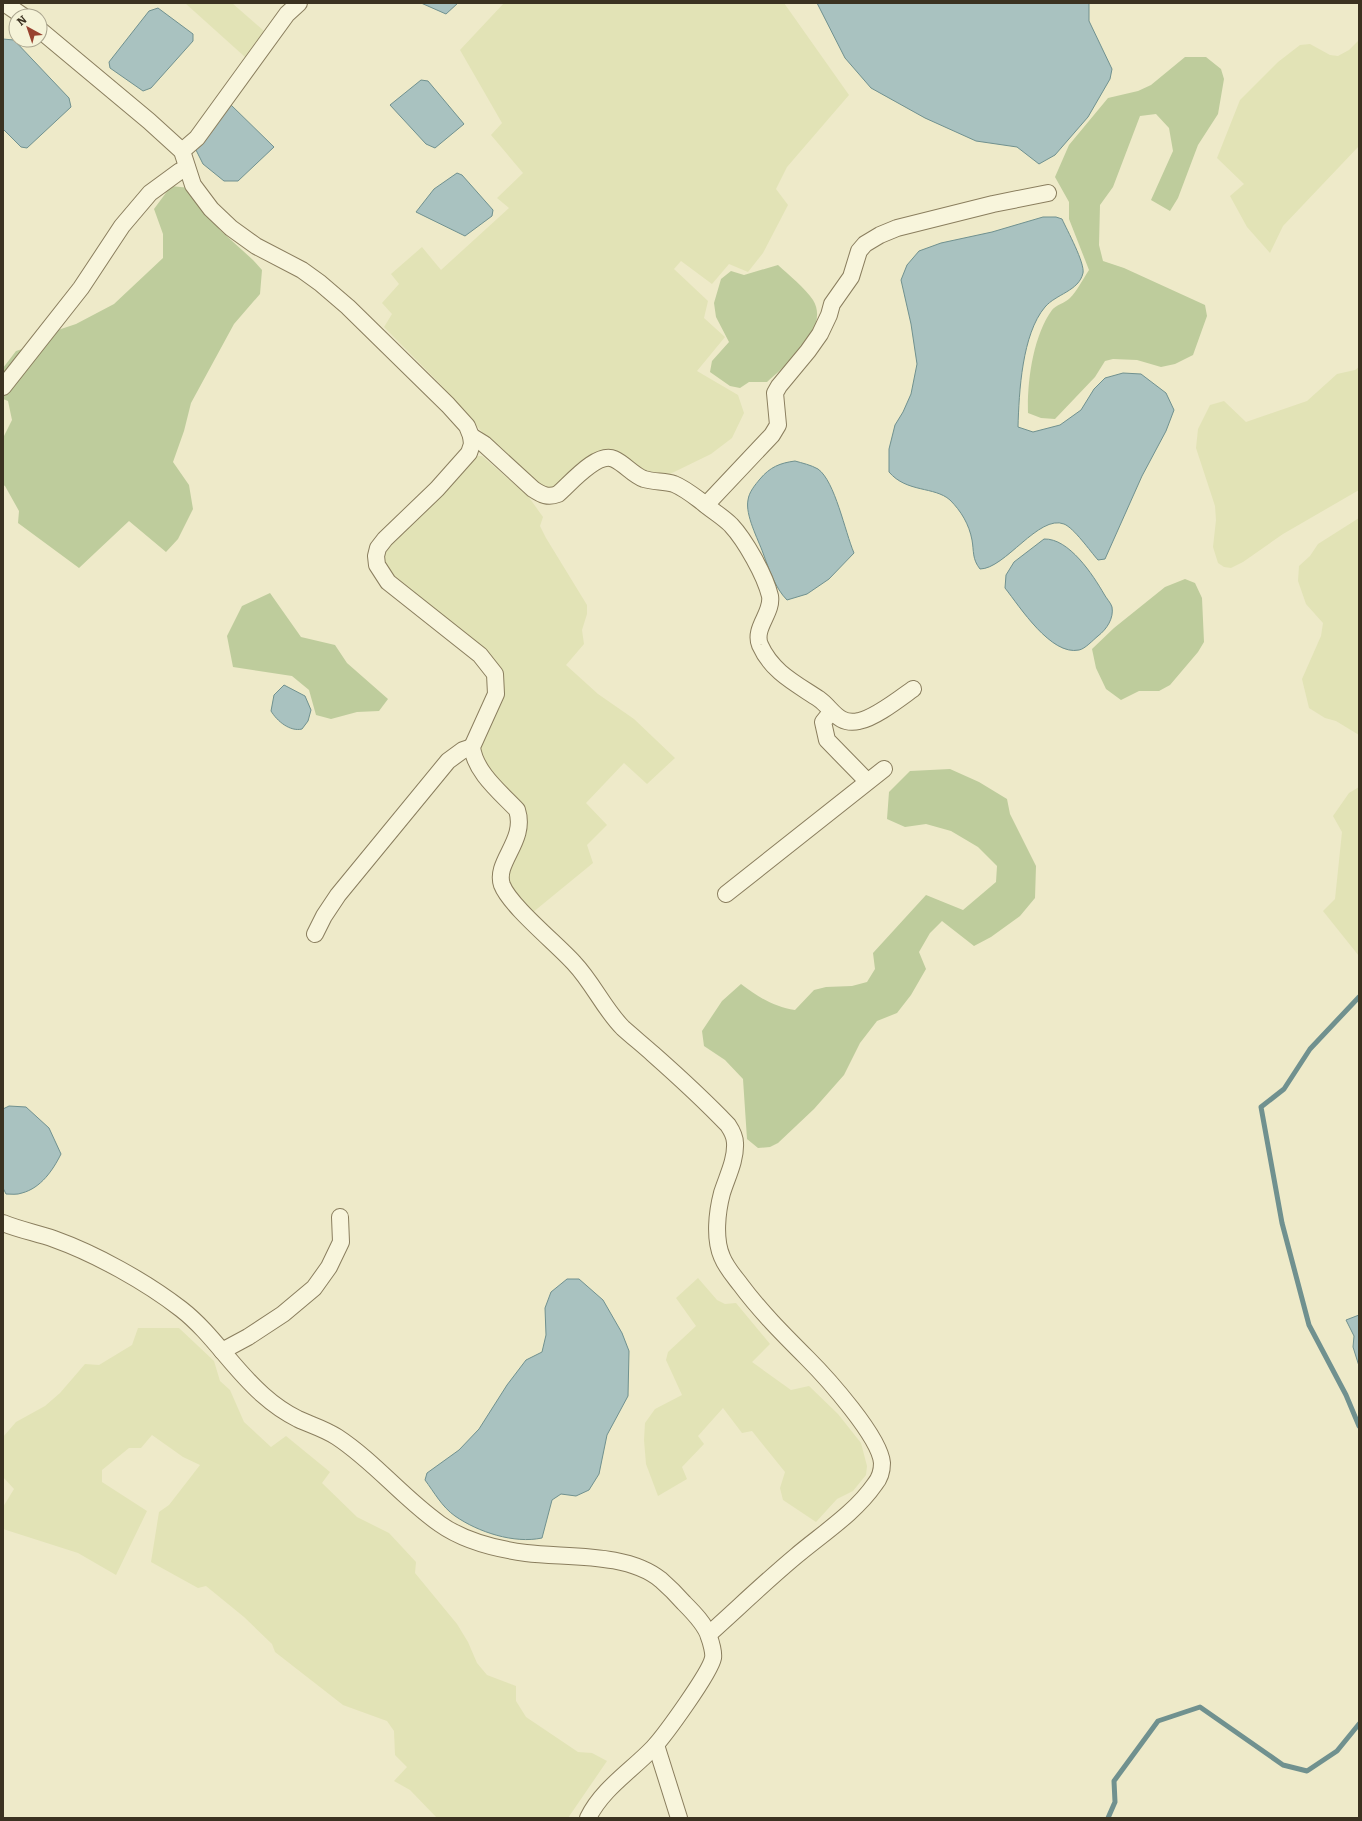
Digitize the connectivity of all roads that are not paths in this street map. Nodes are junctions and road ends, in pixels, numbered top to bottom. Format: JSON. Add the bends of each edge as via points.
{"nodes":[{"id":1,"x":299,"y":3,"type":"edge"},
{"id":2,"x":48,"y":37,"type":"edge"},
{"id":3,"x":182,"y":151,"type":"junction"},
{"id":4,"x":187,"y":168,"type":"junction"},
{"id":5,"x":1048,"y":194,"type":"dead end"},
{"id":6,"x":3,"y":387,"type":"edge"},
{"id":7,"x":471,"y":436,"type":"junction"},
{"id":8,"x":706,"y":506,"type":"junction"},
{"id":9,"x":913,"y":689,"type":"dead end"},
{"id":10,"x":831,"y":712,"type":"junction"},
{"id":11,"x":472,"y":747,"type":"junction"},
{"id":12,"x":884,"y":768,"type":"dead end"},
{"id":13,"x":867,"y":781,"type":"junction"},
{"id":14,"x":726,"y":894,"type":"dead end"},
{"id":15,"x":315,"y":934,"type":"dead end"},
{"id":16,"x":340,"y":1217,"type":"dead end"},
{"id":17,"x":3,"y":1222,"type":"edge"},
{"id":18,"x":222,"y":1351,"type":"junction"},
{"id":19,"x":709,"y":1634,"type":"junction"},
{"id":20,"x":656,"y":1745,"type":"junction"},
{"id":21,"x":588,"y":1818,"type":"edge"},
{"id":22,"x":679,"y":1818,"type":"edge"}],
"edges":[{"from":1,"to":3,"type":"street","via":[[287,14],[197,138]]},
{"from":2,"to":3,"type":"street"},
{"from":3,"to":4,"type":"street"},
{"from":4,"to":6,"type":"street","via":[[180,170],[150,193],[122,226],[81,288]]},
{"from":4,"to":7,"type":"street","via":[[193,184],[202,197],[231,228],[256,246],[302,270],[348,306],[448,405],[467,426]]},
{"from":5,"to":8,"type":"street","via":[[993,204],[897,228],[865,244],[859,251],[851,277],[832,304],[820,334],[775,393],[778,424],[775,430]]},
{"from":7,"to":8,"type":"street","via":[[484,444],[533,489],[551,497],[558,494],[590,465],[606,458],[613,459],[644,479],[674,484]]},
{"from":7,"to":11,"type":"street","via":[[469,453],[437,489],[385,539],[376,556],[377,565],[388,582],[480,655],[495,674],[496,694]]},
{"from":8,"to":10,"type":"street","via":[[730,524],[747,546],[770,596],[770,609],[758,632],[759,643],[770,663],[783,676],[820,700]]},
{"from":9,"to":10,"type":"street","via":[[883,710],[858,722],[841,720]]},
{"from":10,"to":13,"type":"street","via":[[823,722],[827,740]]},
{"from":11,"to":15,"type":"street","via":[[448,761],[338,895]]},
{"from":11,"to":19,"type":"street","via":[[477,765],[516,810],[519,819],[516,838],[503,867],[501,884],[505,891],[575,964],[623,1028],[728,1125],[735,1143],[722,1195],[718,1224],[721,1256],[768,1319],[816,1367],[846,1404],[871,1436],[880,1453],[881,1473],[868,1494]]},
{"from":12,"to":13,"type":"street"},
{"from":13,"to":14,"type":"street"},
{"from":16,"to":18,"type":"street","via":[[341,1242],[329,1267],[314,1288],[283,1314]]},
{"from":17,"to":18,"type":"street","via":[[94,1256],[150,1288],[182,1310]]},
{"from":18,"to":19,"type":"street","via":[[262,1394],[295,1418],[336,1436],[442,1526],[495,1548],[629,1564],[660,1579],[693,1612]]},
{"from":19,"to":20,"type":"street","via":[[713,1658],[698,1686]]},
{"from":20,"to":21,"type":"street","via":[[610,1788]]},
{"from":20,"to":22,"type":"street"}]}
